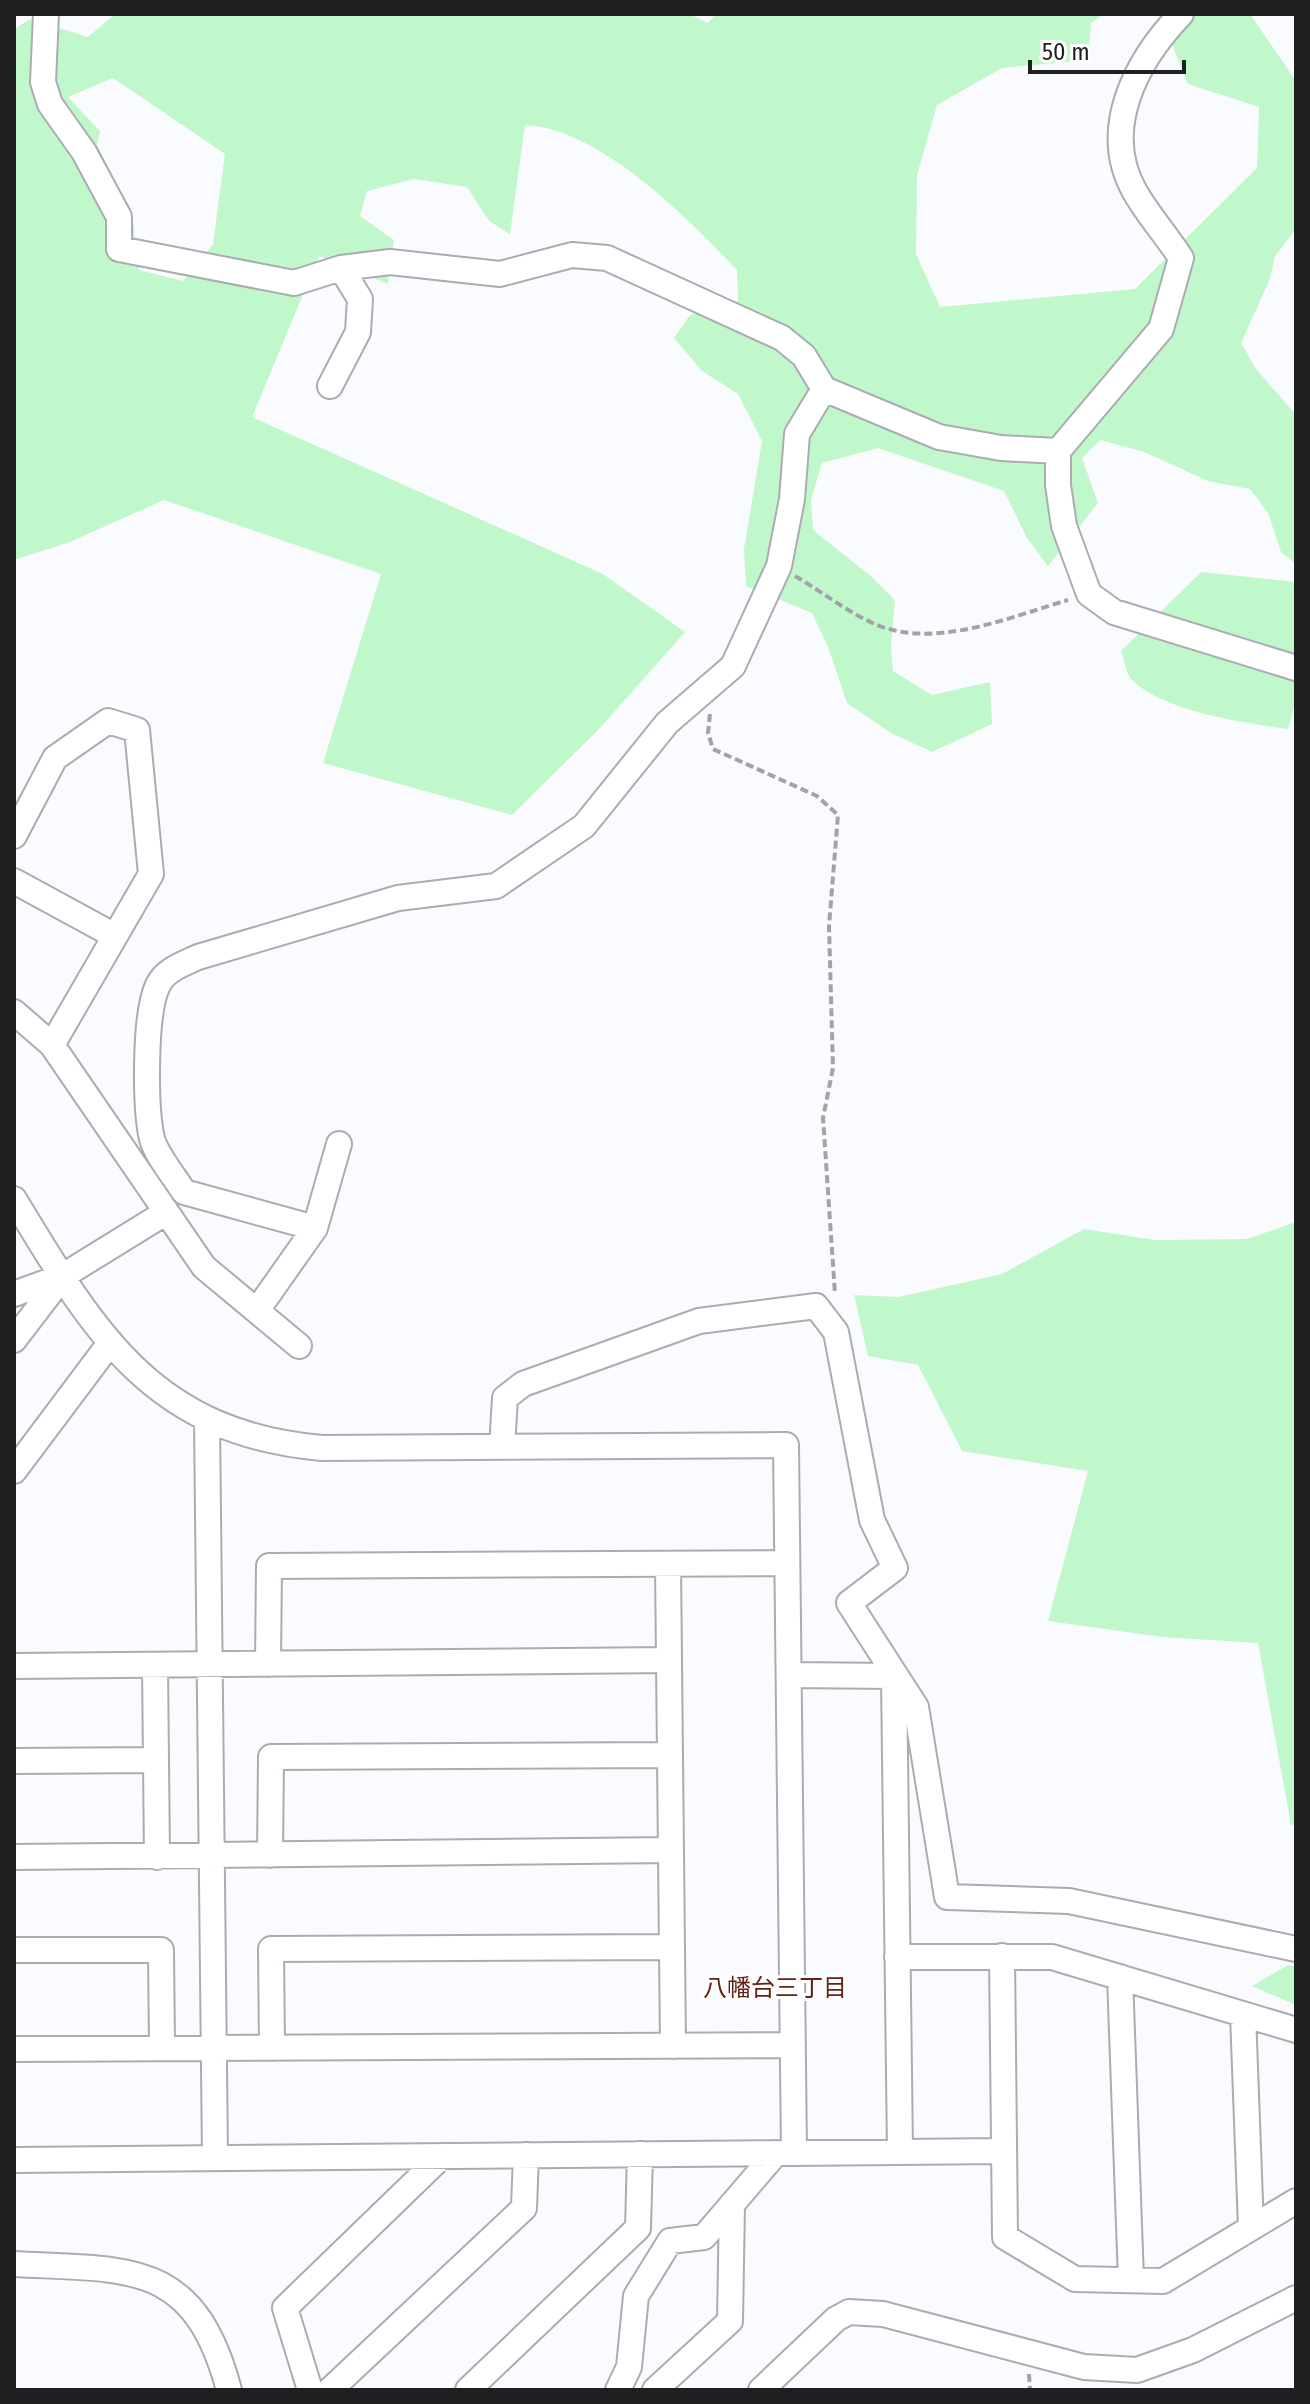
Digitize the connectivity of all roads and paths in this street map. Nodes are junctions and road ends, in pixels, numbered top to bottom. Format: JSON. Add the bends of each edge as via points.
{"nodes":[{"id":1,"x":46,"y":14,"type":"edge"},
{"id":2,"x":1181,"y":14,"type":"edge"},
{"id":3,"x":341,"y":268,"type":"junction"},
{"id":4,"x":330,"y":386,"type":"dead end"},
{"id":5,"x":824,"y":389,"type":"junction"},
{"id":6,"x":1058,"y":451,"type":"junction"},
{"id":7,"x":779,"y":566,"type":"junction"},
{"id":8,"x":1089,"y":594,"type":"junction"},
{"id":9,"x":1296,"y":668,"type":"edge"},
{"id":10,"x":714,"y":682,"type":"junction"},
{"id":11,"x":14,"y":836,"type":"edge"},
{"id":12,"x":14,"y":881,"type":"edge"},
{"id":13,"x":115,"y":936,"type":"junction"},
{"id":14,"x":14,"y":1012,"type":"edge"},
{"id":15,"x":52,"y":1045,"type":"junction"},
{"id":16,"x":339,"y":1144,"type":"dead end"},
{"id":17,"x":14,"y":1199,"type":"edge"},
{"id":18,"x":165,"y":1213,"type":"junction"},
{"id":19,"x":315,"y":1228,"type":"junction"},
{"id":20,"x":63,"y":1276,"type":"junction"},
{"id":21,"x":14,"y":1294,"type":"edge"},
{"id":22,"x":816,"y":1306,"type":"junction"},
{"id":23,"x":258,"y":1309,"type":"junction"},
{"id":24,"x":14,"y":1340,"type":"edge"},
{"id":25,"x":110,"y":1343,"type":"junction"},
{"id":26,"x":299,"y":1346,"type":"dead end"},
{"id":27,"x":207,"y":1420,"type":"junction"},
{"id":28,"x":502,"y":1447,"type":"junction"},
{"id":29,"x":14,"y":1471,"type":"edge"},
{"id":30,"x":787,"y":1563,"type":"junction"},
{"id":31,"x":668,"y":1564,"type":"junction"},
{"id":32,"x":669,"y":1660,"type":"junction"},
{"id":33,"x":208,"y":1664,"type":"junction"},
{"id":34,"x":268,"y":1664,"type":"junction"},
{"id":35,"x":155,"y":1665,"type":"junction"},
{"id":36,"x":14,"y":1666,"type":"edge"},
{"id":37,"x":789,"y":1675,"type":"junction"},
{"id":38,"x":894,"y":1676,"type":"junction"},
{"id":39,"x":670,"y":1755,"type":"junction"},
{"id":40,"x":156,"y":1760,"type":"junction"},
{"id":41,"x":14,"y":1761,"type":"edge"},
{"id":42,"x":671,"y":1850,"type":"junction"},
{"id":43,"x":270,"y":1855,"type":"junction"},
{"id":44,"x":14,"y":1857,"type":"edge"},
{"id":45,"x":157,"y":1857,"type":"junction"},
{"id":46,"x":212,"y":1857,"type":"junction"},
{"id":47,"x":672,"y":1947,"type":"junction"},
{"id":48,"x":1296,"y":1949,"type":"edge"},
{"id":49,"x":14,"y":1950,"type":"edge"},
{"id":50,"x":1002,"y":1956,"type":"junction"},
{"id":51,"x":897,"y":1957,"type":"junction"},
{"id":52,"x":1120,"y":1977,"type":"junction"},
{"id":53,"x":1243,"y":2014,"type":"junction"},
{"id":54,"x":1296,"y":2030,"type":"edge"},
{"id":55,"x":793,"y":2045,"type":"junction"},
{"id":56,"x":673,"y":2046,"type":"junction"},
{"id":57,"x":162,"y":2048,"type":"junction"},
{"id":58,"x":214,"y":2048,"type":"junction"},
{"id":59,"x":272,"y":2048,"type":"junction"},
{"id":60,"x":14,"y":2049,"type":"edge"},
{"id":61,"x":1004,"y":2151,"type":"junction"},
{"id":62,"x":900,"y":2152,"type":"junction"},
{"id":63,"x":785,"y":2153,"type":"junction"},
{"id":64,"x":640,"y":2154,"type":"junction"},
{"id":65,"x":526,"y":2155,"type":"junction"},
{"id":66,"x":442,"y":2156,"type":"junction"},
{"id":67,"x":215,"y":2158,"type":"junction"},
{"id":68,"x":14,"y":2160,"type":"edge"},
{"id":69,"x":1296,"y":2201,"type":"edge"},
{"id":70,"x":732,"y":2204,"type":"junction"},
{"id":71,"x":1251,"y":2228,"type":"junction"},
{"id":72,"x":14,"y":2264,"type":"edge"},
{"id":73,"x":1131,"y":2280,"type":"junction"},
{"id":74,"x":1296,"y":2298,"type":"edge"},
{"id":75,"x":229,"y":2390,"type":"edge"},
{"id":76,"x":310,"y":2390,"type":"edge"},
{"id":77,"x":330,"y":2390,"type":"edge"},
{"id":78,"x":468,"y":2390,"type":"edge"},
{"id":79,"x":618,"y":2390,"type":"edge"},
{"id":80,"x":655,"y":2390,"type":"edge"},
{"id":81,"x":761,"y":2390,"type":"edge"}],
"edges":[{"from":1,"to":3,"type":"street","via":[[43,82],[50,104],[84,152],[119,217],[119,249],[294,283]]},
{"from":2,"to":6,"type":"street","via":[[1139,64],[1125,99],[1123,138],[1134,191],[1181,258],[1171,303],[1151,343]]},
{"from":3,"to":4,"type":"street","via":[[360,299],[358,332]]},
{"from":3,"to":5,"type":"street","via":[[390,262],[500,274],[572,255],[607,258],[782,338],[804,356]]},
{"from":5,"to":6,"type":"street","via":[[939,437]]},
{"from":5,"to":7,"type":"street","via":[[797,434]]},
{"from":6,"to":8,"type":"street","via":[[1064,526]]},
{"from":7,"to":8,"type":"path","via":[[874,624],[913,632],[962,630]]},
{"from":7,"to":10,"type":"street","via":[[733,666]]},
{"from":8,"to":9,"type":"street","via":[[1114,612]]},
{"from":10,"to":19,"type":"street","via":[[667,723],[584,826],[496,886],[398,898],[198,957],[167,972],[158,984],[147,1043],[152,1140],[184,1192]]},
{"from":10,"to":22,"type":"path","via":[[708,733],[713,749],[817,796],[838,815],[829,926],[833,1068],[823,1118],[836,1293]]},
{"from":11,"to":13,"type":"street","via":[[55,758],[108,721],[137,730],[151,874]]},
{"from":12,"to":13,"type":"street"},
{"from":13,"to":15,"type":"street"},
{"from":14,"to":15,"type":"street"},
{"from":15,"to":18,"type":"street"},
{"from":16,"to":19,"type":"street"},
{"from":17,"to":20,"type":"street"},
{"from":18,"to":20,"type":"street"},
{"from":18,"to":23,"type":"street","via":[[204,1267]]},
{"from":19,"to":23,"type":"street"},
{"from":20,"to":21,"type":"street"},
{"from":20,"to":24,"type":"street"},
{"from":20,"to":25,"type":"street"},
{"from":22,"to":28,"type":"street","via":[[699,1321],[523,1384],[505,1398]]},
{"from":22,"to":38,"type":"street","via":[[836,1332],[872,1520],[895,1568],[849,1603]]},
{"from":23,"to":26,"type":"street"},
{"from":25,"to":27,"type":"street","via":[[124,1361]]},
{"from":25,"to":29,"type":"street"},
{"from":27,"to":28,"type":"street","via":[[288,1445]]},
{"from":27,"to":33,"type":"street"},
{"from":28,"to":30,"type":"street","via":[[786,1445]]},
{"from":30,"to":31,"type":"street"},
{"from":30,"to":37,"type":"street"},
{"from":31,"to":32,"type":"street"},
{"from":31,"to":34,"type":"street","via":[[269,1566]]},
{"from":32,"to":34,"type":"street"},
{"from":32,"to":39,"type":"street"},
{"from":33,"to":34,"type":"street"},
{"from":33,"to":35,"type":"street"},
{"from":33,"to":46,"type":"street"},
{"from":35,"to":36,"type":"street"},
{"from":35,"to":40,"type":"street"},
{"from":37,"to":38,"type":"street"},
{"from":37,"to":55,"type":"street"},
{"from":38,"to":48,"type":"street","via":[[916,1707],[947,1897],[1069,1901]]},
{"from":38,"to":51,"type":"street"},
{"from":39,"to":42,"type":"street"},
{"from":39,"to":43,"type":"street","via":[[271,1757]]},
{"from":40,"to":41,"type":"street"},
{"from":40,"to":45,"type":"street"},
{"from":42,"to":43,"type":"street"},
{"from":42,"to":47,"type":"street"},
{"from":43,"to":46,"type":"street"},
{"from":44,"to":45,"type":"street"},
{"from":45,"to":46,"type":"street"},
{"from":46,"to":58,"type":"street"},
{"from":47,"to":56,"type":"street"},
{"from":47,"to":59,"type":"street","via":[[271,1949]]},
{"from":49,"to":57,"type":"street","via":[[161,1950]]},
{"from":50,"to":51,"type":"street"},
{"from":50,"to":52,"type":"street","via":[[1052,1957]]},
{"from":50,"to":61,"type":"street"},
{"from":51,"to":62,"type":"street"},
{"from":52,"to":53,"type":"street"},
{"from":52,"to":73,"type":"street"},
{"from":53,"to":54,"type":"street"},
{"from":53,"to":71,"type":"street"},
{"from":55,"to":56,"type":"street"},
{"from":55,"to":63,"type":"street"},
{"from":56,"to":59,"type":"street"},
{"from":57,"to":58,"type":"street"},
{"from":57,"to":60,"type":"street"},
{"from":58,"to":59,"type":"street"},
{"from":58,"to":67,"type":"street"},
{"from":61,"to":62,"type":"street"},
{"from":61,"to":73,"type":"street","via":[[1005,2237],[1075,2279]]},
{"from":62,"to":63,"type":"street"},
{"from":63,"to":64,"type":"street"},
{"from":63,"to":70,"type":"street"},
{"from":64,"to":65,"type":"street"},
{"from":64,"to":78,"type":"street","via":[[638,2228]]},
{"from":65,"to":66,"type":"street"},
{"from":65,"to":77,"type":"street","via":[[524,2208]]},
{"from":66,"to":67,"type":"street"},
{"from":66,"to":76,"type":"street","via":[[285,2308]]},
{"from":67,"to":68,"type":"street"},
{"from":69,"to":71,"type":"street"},
{"from":70,"to":79,"type":"street","via":[[704,2237],[670,2241],[642,2285],[636,2296],[629,2367]]},
{"from":70,"to":80,"type":"street","via":[[730,2321]]},
{"from":71,"to":73,"type":"street","via":[[1163,2281]]},
{"from":72,"to":75,"type":"street","via":[[132,2272],[168,2287],[208,2330]]},
{"from":74,"to":81,"type":"street","via":[[1193,2350],[1137,2370],[1084,2367],[883,2314],[849,2312]]}]}
